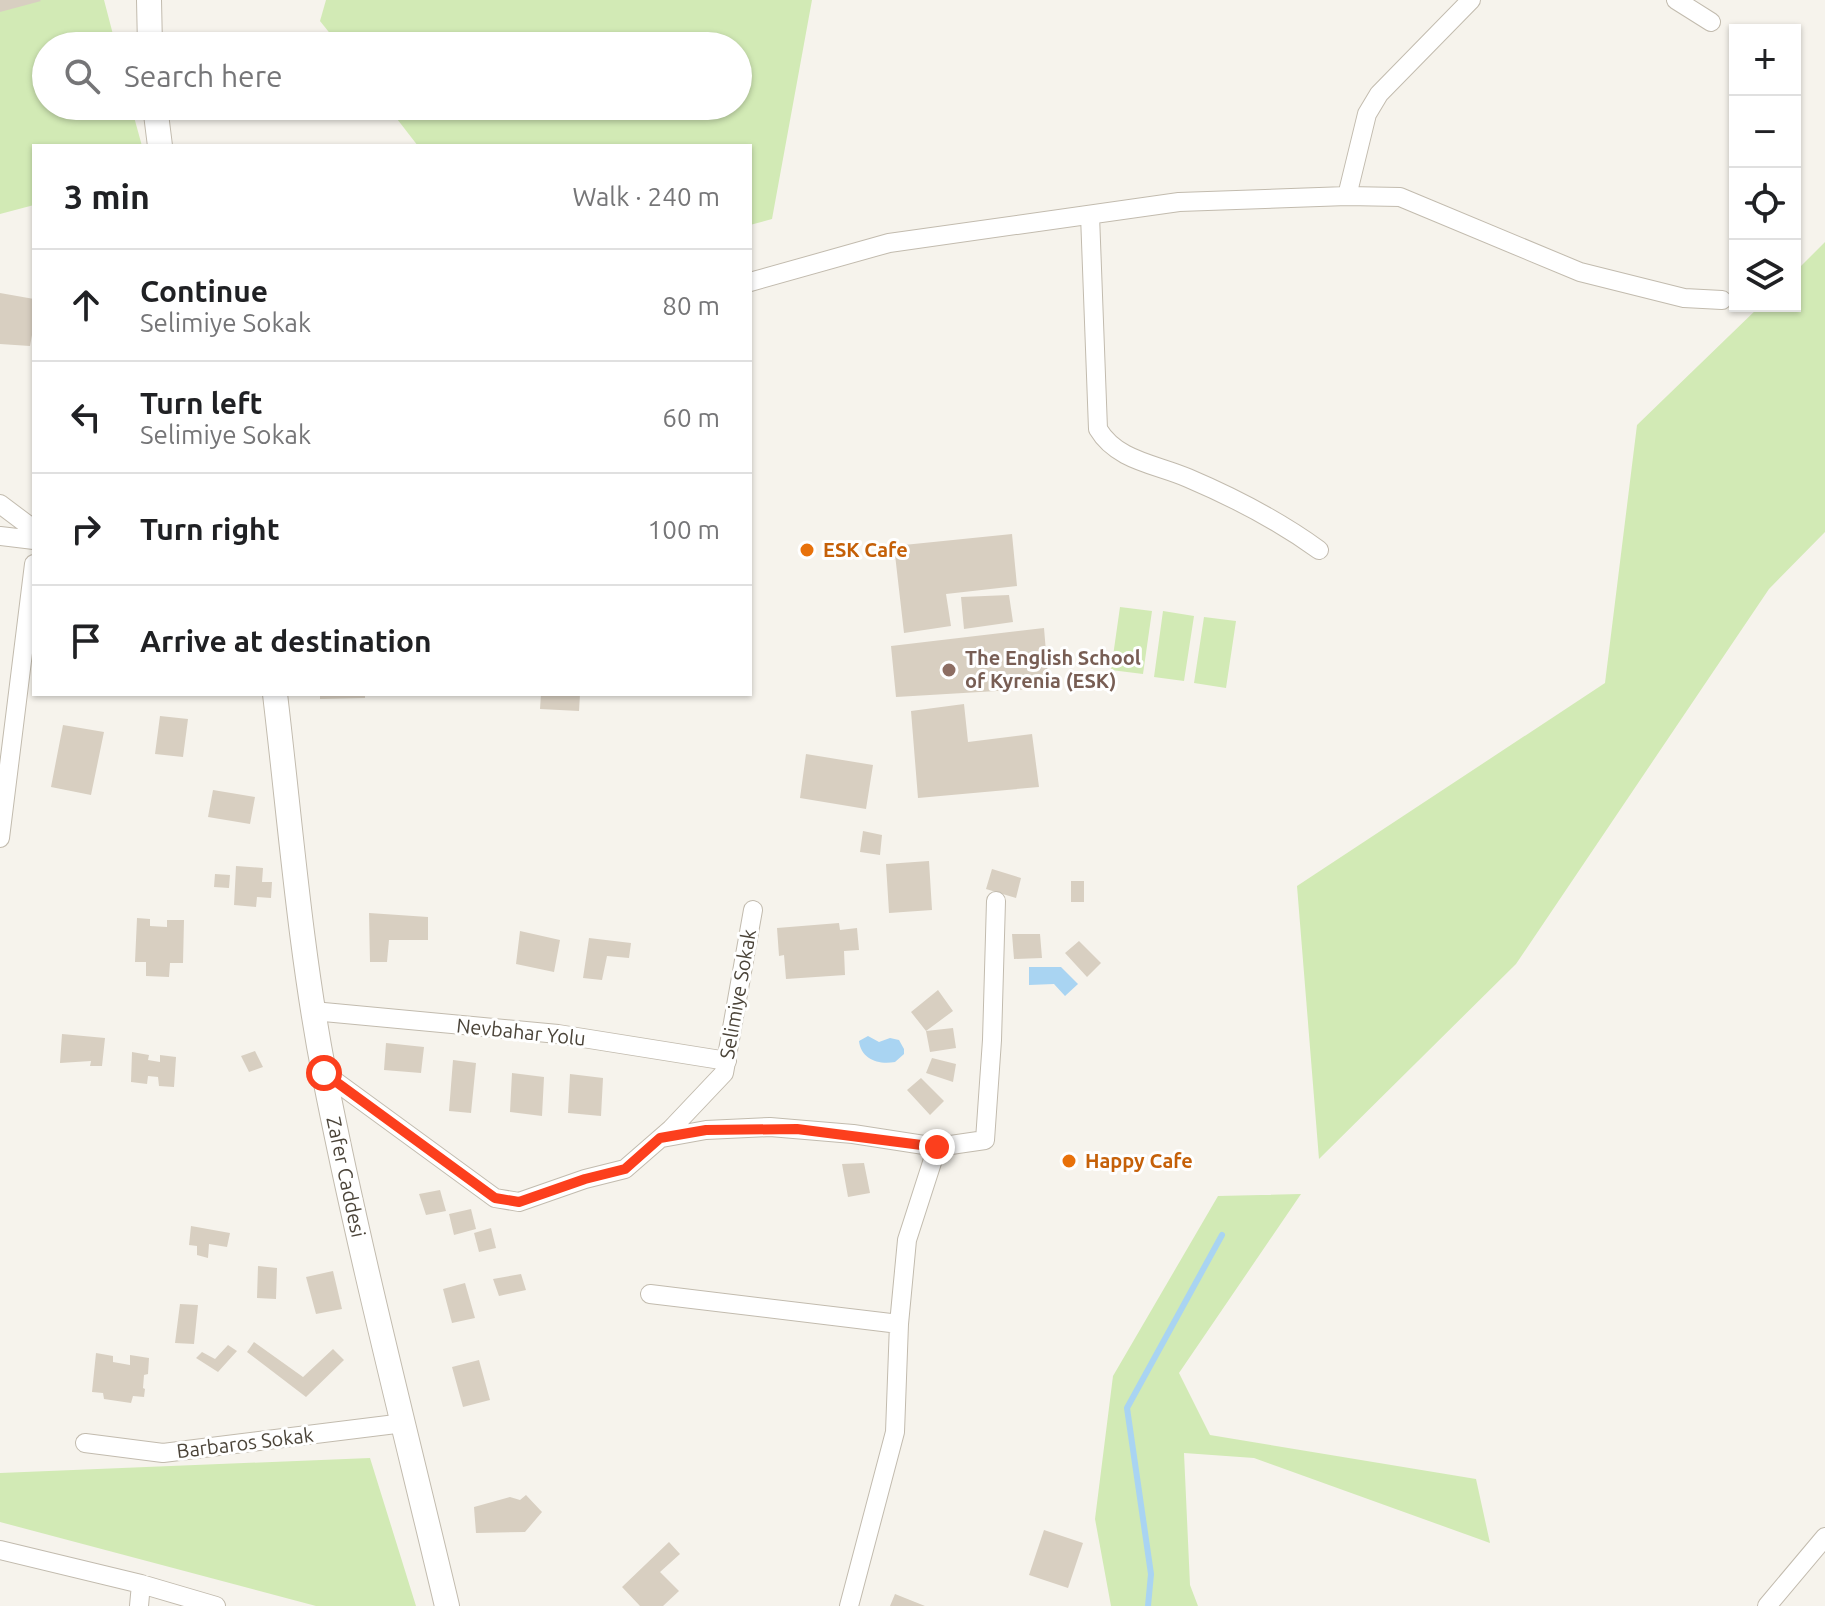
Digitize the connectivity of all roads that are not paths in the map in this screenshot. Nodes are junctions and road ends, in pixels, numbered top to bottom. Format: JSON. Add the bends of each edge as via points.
{"nodes":[{"id":1,"x":149,"y":0,"type":"edge"},
{"id":2,"x":1471,"y":0,"type":"edge"},
{"id":3,"x":1676,"y":0,"type":"edge"},
{"id":4,"x":1711,"y":22,"type":"dead end"},
{"id":5,"x":150,"y":32,"type":"edge"},
{"id":6,"x":157,"y":120,"type":"edge"},
{"id":7,"x":160,"y":144,"type":"edge"},
{"id":8,"x":1347,"y":196,"type":"junction"},
{"id":9,"x":1090,"y":215,"type":"junction"},
{"id":10,"x":752,"y":282,"type":"edge"},
{"id":11,"x":1722,"y":300,"type":"dead end"},
{"id":12,"x":0,"y":504,"type":"edge"},
{"id":13,"x":32,"y":531,"type":"edge"},
{"id":14,"x":0,"y":536,"type":"edge"},
{"id":15,"x":32,"y":540,"type":"edge"},
{"id":16,"x":1319,"y":550,"type":"dead end"},
{"id":17,"x":32,"y":574,"type":"edge"},
{"id":18,"x":8,"y":692,"type":"edge"},
{"id":19,"x":275,"y":696,"type":"edge"},
{"id":20,"x":0,"y":838,"type":"edge"},
{"id":21,"x":996,"y":901,"type":"dead end"},
{"id":22,"x":753,"y":910,"type":"dead end"},
{"id":23,"x":313,"y":1011,"type":"junction"},
{"id":24,"x":727,"y":1061,"type":"junction"},
{"id":25,"x":324,"y":1073,"type":"junction"},
{"id":26,"x":660,"y":1138,"type":"junction"},
{"id":27,"x":937,"y":1147,"type":"junction"},
{"id":28,"x":650,"y":1294,"type":"dead end"},
{"id":29,"x":899,"y":1324,"type":"junction"},
{"id":30,"x":404,"y":1423,"type":"junction"},
{"id":31,"x":85,"y":1443,"type":"dead end"},
{"id":32,"x":1825,"y":1537,"type":"edge"},
{"id":33,"x":0,"y":1550,"type":"edge"},
{"id":34,"x":141,"y":1584,"type":"junction"},
{"id":35,"x":139,"y":1606,"type":"edge"},
{"id":36,"x":216,"y":1606,"type":"edge"},
{"id":37,"x":447,"y":1606,"type":"edge"},
{"id":38,"x":849,"y":1606,"type":"edge"},
{"id":39,"x":1767,"y":1606,"type":"edge"}],
"edges":[{"from":1,"to":5,"type":"street"},
{"from":2,"to":8,"type":"street","via":[[1379,94],[1367,114]]},
{"from":3,"to":4,"type":"street"},
{"from":6,"to":7,"type":"street"},
{"from":8,"to":9,"type":"street","via":[[1179,202]]},
{"from":8,"to":11,"type":"street","via":[[1400,197],[1580,272],[1684,298]]},
{"from":9,"to":10,"type":"street","via":[[889,243]]},
{"from":9,"to":16,"type":"street","via":[[1098,429],[1106,442],[1282,523]]},
{"from":12,"to":13,"type":"street"},
{"from":14,"to":15,"type":"street"},
{"from":17,"to":18,"type":"street"},
{"from":18,"to":20,"type":"street"},
{"from":19,"to":23,"type":"street","name":"Zafer Caddesi"},
{"from":21,"to":27,"type":"street","via":[[985,1140]]},
{"from":22,"to":24,"type":"street","name":"Selimiye Sokak"},
{"from":23,"to":24,"type":"street","name":"Nevbahar Yolu","via":[[558,1034]]},
{"from":23,"to":25,"type":"street","name":"Zafer Caddesi"},
{"from":24,"to":26,"type":"street","name":"Selimiye Sokak","via":[[724,1073]]},
{"from":25,"to":26,"type":"street","name":"Selimiye Sokak","via":[[495,1198],[519,1202],[625,1169]]},
{"from":25,"to":30,"type":"street","name":"Zafer Caddesi"},
{"from":26,"to":27,"type":"street","via":[[770,1127]]},
{"from":27,"to":29,"type":"street","via":[[907,1240]]},
{"from":28,"to":29,"type":"street"},
{"from":29,"to":38,"type":"street","via":[[895,1432]]},
{"from":30,"to":31,"type":"street","name":"Barbaros Sokak","via":[[163,1453]]},
{"from":30,"to":37,"type":"street","name":"Zafer Caddesi"},
{"from":32,"to":39,"type":"street"},
{"from":33,"to":34,"type":"street"},
{"from":34,"to":35,"type":"street"},
{"from":34,"to":36,"type":"street"}]}
